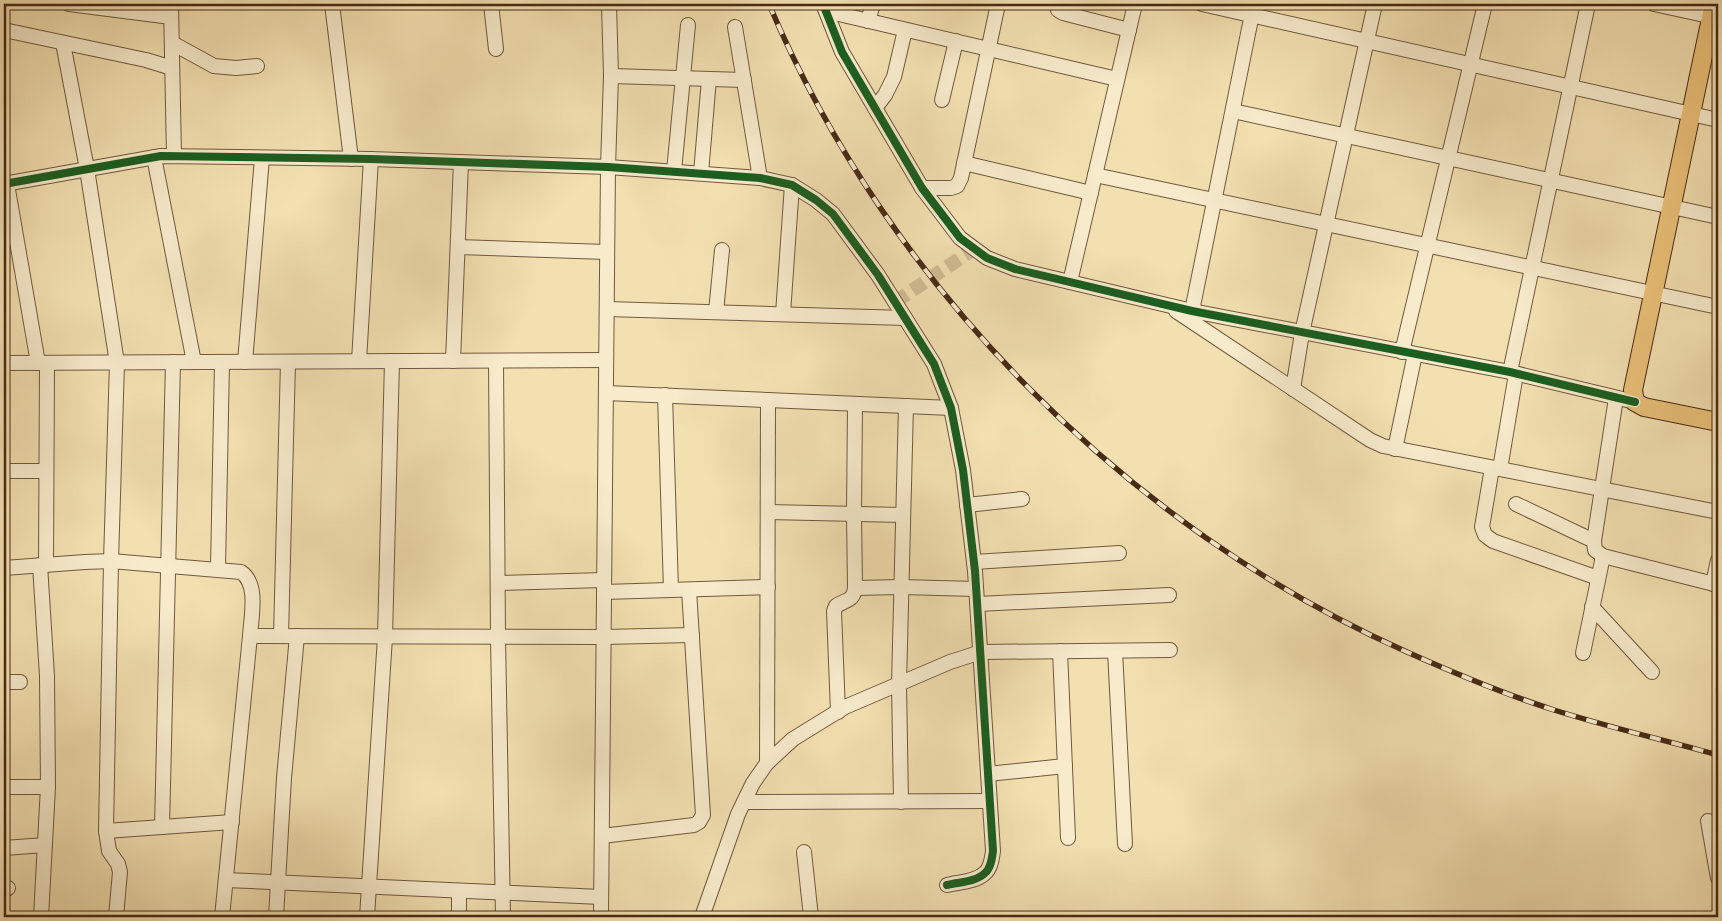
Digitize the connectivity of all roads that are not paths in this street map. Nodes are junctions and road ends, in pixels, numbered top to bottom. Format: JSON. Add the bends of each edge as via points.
{"nodes":[{"id":1,"x":69,"y":4,"type":"edge"},
{"id":2,"x":332,"y":4,"type":"edge"},
{"id":3,"x":491,"y":4,"type":"edge"},
{"id":4,"x":609,"y":4,"type":"edge"},
{"id":5,"x":873,"y":4,"type":"edge"},
{"id":6,"x":998,"y":4,"type":"edge"},
{"id":7,"x":1057,"y":4,"type":"edge"},
{"id":8,"x":1136,"y":4,"type":"edge"},
{"id":9,"x":1202,"y":4,"type":"edge"},
{"id":10,"x":1375,"y":4,"type":"edge"},
{"id":11,"x":1486,"y":4,"type":"edge"},
{"id":12,"x":1588,"y":4,"type":"edge"},
{"id":13,"x":1654,"y":4,"type":"edge"},
{"id":14,"x":824,"y":8,"type":"edge"},
{"id":15,"x":1253,"y":9,"type":"edge"},
{"id":16,"x":171,"y":10,"type":"edge"},
{"id":17,"x":1715,"y":12,"type":"edge"},
{"id":18,"x":868,"y":21,"type":"junction"},
{"id":19,"x":688,"y":26,"type":"dead end"},
{"id":20,"x":735,"y":27,"type":"dead end"},
{"id":21,"x":4,"y":30,"type":"edge"},
{"id":22,"x":905,"y":30,"type":"junction"},
{"id":23,"x":1129,"y":30,"type":"junction"},
{"id":24,"x":956,"y":41,"type":"junction"},
{"id":25,"x":1368,"y":41,"type":"junction"},
{"id":26,"x":63,"y":43,"type":"junction"},
{"id":27,"x":172,"y":43,"type":"junction"},
{"id":28,"x":496,"y":49,"type":"dead end"},
{"id":29,"x":988,"y":49,"type":"junction"},
{"id":30,"x":1471,"y":65,"type":"junction"},
{"id":31,"x":257,"y":66,"type":"dead end"},
{"id":32,"x":172,"y":68,"type":"junction"},
{"id":33,"x":611,"y":76,"type":"junction"},
{"id":34,"x":683,"y":77,"type":"junction"},
{"id":35,"x":709,"y":78,"type":"junction"},
{"id":36,"x":1117,"y":78,"type":"junction"},
{"id":37,"x":744,"y":80,"type":"junction"},
{"id":38,"x":1570,"y":87,"type":"junction"},
{"id":39,"x":942,"y":100,"type":"dead end"},
{"id":40,"x":875,"y":108,"type":"junction"},
{"id":41,"x":1233,"y":112,"type":"junction"},
{"id":42,"x":1691,"y":114,"type":"junction"},
{"id":43,"x":1718,"y":120,"type":"edge"},
{"id":44,"x":1347,"y":137,"type":"junction"},
{"id":45,"x":174,"y":156,"type":"junction"},
{"id":46,"x":154,"y":157,"type":"junction"},
{"id":47,"x":262,"y":158,"type":"junction"},
{"id":48,"x":1448,"y":158,"type":"junction"},
{"id":49,"x":351,"y":159,"type":"junction"},
{"id":50,"x":370,"y":160,"type":"junction"},
{"id":51,"x":461,"y":162,"type":"junction"},
{"id":52,"x":964,"y":163,"type":"junction"},
{"id":53,"x":608,"y":166,"type":"junction"},
{"id":54,"x":87,"y":169,"type":"junction"},
{"id":55,"x":674,"y":171,"type":"junction"},
{"id":56,"x":701,"y":173,"type":"junction"},
{"id":57,"x":1095,"y":175,"type":"junction"},
{"id":58,"x":760,"y":178,"type":"junction"},
{"id":59,"x":1550,"y":180,"type":"junction"},
{"id":60,"x":5,"y":184,"type":"edge"},
{"id":61,"x":792,"y":185,"type":"junction"},
{"id":62,"x":922,"y":188,"type":"junction"},
{"id":63,"x":1090,"y":193,"type":"junction"},
{"id":64,"x":1214,"y":200,"type":"junction"},
{"id":65,"x":1672,"y":207,"type":"junction"},
{"id":66,"x":1718,"y":217,"type":"edge"},
{"id":67,"x":1327,"y":224,"type":"junction"},
{"id":68,"x":1428,"y":245,"type":"junction"},
{"id":69,"x":458,"y":246,"type":"junction"},
{"id":70,"x":722,"y":250,"type":"dead end"},
{"id":71,"x":607,"y":252,"type":"junction"},
{"id":72,"x":1532,"y":268,"type":"junction"},
{"id":73,"x":1070,"y":282,"type":"junction"},
{"id":74,"x":1654,"y":293,"type":"junction"},
{"id":75,"x":1168,"y":306,"type":"junction"},
{"id":76,"x":1718,"y":307,"type":"edge"},
{"id":77,"x":607,"y":309,"type":"junction"},
{"id":78,"x":1192,"y":311,"type":"junction"},
{"id":79,"x":716,"y":312,"type":"junction"},
{"id":80,"x":783,"y":314,"type":"junction"},
{"id":81,"x":905,"y":318,"type":"junction"},
{"id":82,"x":1302,"y":333,"type":"junction"},
{"id":83,"x":1409,"y":353,"type":"junction"},
{"id":84,"x":606,"y":360,"type":"junction"},
{"id":85,"x":359,"y":361,"type":"junction"},
{"id":86,"x":392,"y":361,"type":"junction"},
{"id":87,"x":454,"y":361,"type":"junction"},
{"id":88,"x":496,"y":361,"type":"junction"},
{"id":89,"x":174,"y":362,"type":"junction"},
{"id":90,"x":194,"y":362,"type":"junction"},
{"id":91,"x":222,"y":362,"type":"junction"},
{"id":92,"x":245,"y":362,"type":"junction"},
{"id":93,"x":288,"y":362,"type":"junction"},
{"id":94,"x":4,"y":363,"type":"edge"},
{"id":95,"x":42,"y":363,"type":"junction"},
{"id":96,"x":117,"y":363,"type":"junction"},
{"id":97,"x":1513,"y":373,"type":"junction"},
{"id":98,"x":1293,"y":389,"type":"junction"},
{"id":99,"x":606,"y":393,"type":"junction"},
{"id":100,"x":665,"y":395,"type":"junction"},
{"id":101,"x":1616,"y":398,"type":"junction"},
{"id":102,"x":768,"y":400,"type":"junction"},
{"id":103,"x":1635,"y":402,"type":"junction"},
{"id":104,"x":855,"y":404,"type":"junction"},
{"id":105,"x":906,"y":406,"type":"junction"},
{"id":106,"x":951,"y":408,"type":"junction"},
{"id":107,"x":1718,"y":422,"type":"edge"},
{"id":108,"x":1395,"y":449,"type":"junction"},
{"id":109,"x":1496,"y":469,"type":"junction"},
{"id":110,"x":4,"y":471,"type":"edge"},
{"id":111,"x":46,"y":471,"type":"junction"},
{"id":112,"x":1602,"y":489,"type":"junction"},
{"id":113,"x":1022,"y":499,"type":"dead end"},
{"id":114,"x":1516,"y":504,"type":"dead end"},
{"id":115,"x":967,"y":505,"type":"junction"},
{"id":116,"x":768,"y":512,"type":"junction"},
{"id":117,"x":1718,"y":512,"type":"edge"},
{"id":118,"x":854,"y":514,"type":"junction"},
{"id":119,"x":903,"y":515,"type":"junction"},
{"id":120,"x":1594,"y":541,"type":"junction"},
{"id":121,"x":1119,"y":553,"type":"dead end"},
{"id":122,"x":1602,"y":556,"type":"junction"},
{"id":123,"x":1718,"y":560,"type":"edge"},
{"id":124,"x":111,"y":561,"type":"junction"},
{"id":125,"x":974,"y":562,"type":"junction"},
{"id":126,"x":43,"y":565,"type":"junction"},
{"id":127,"x":169,"y":565,"type":"junction"},
{"id":128,"x":4,"y":568,"type":"edge"},
{"id":129,"x":218,"y":569,"type":"junction"},
{"id":130,"x":1598,"y":578,"type":"junction"},
{"id":131,"x":498,"y":583,"type":"junction"},
{"id":132,"x":1716,"y":584,"type":"edge"},
{"id":133,"x":604,"y":586,"type":"junction"},
{"id":134,"x":768,"y":587,"type":"junction"},
{"id":135,"x":901,"y":587,"type":"junction"},
{"id":136,"x":855,"y":588,"type":"junction"},
{"id":137,"x":976,"y":589,"type":"junction"},
{"id":138,"x":671,"y":590,"type":"junction"},
{"id":139,"x":689,"y":590,"type":"junction"},
{"id":140,"x":1169,"y":595,"type":"dead end"},
{"id":141,"x":978,"y":604,"type":"junction"},
{"id":142,"x":1592,"y":607,"type":"junction"},
{"id":143,"x":692,"y":635,"type":"junction"},
{"id":144,"x":250,"y":636,"type":"junction"},
{"id":145,"x":281,"y":636,"type":"junction"},
{"id":146,"x":297,"y":636,"type":"junction"},
{"id":147,"x":385,"y":636,"type":"junction"},
{"id":148,"x":498,"y":637,"type":"junction"},
{"id":149,"x":604,"y":637,"type":"junction"},
{"id":150,"x":1170,"y":650,"type":"dead end"},
{"id":151,"x":1060,"y":651,"type":"junction"},
{"id":152,"x":1114,"y":651,"type":"junction"},
{"id":153,"x":981,"y":652,"type":"junction"},
{"id":154,"x":1583,"y":654,"type":"dead end"},
{"id":155,"x":1652,"y":672,"type":"dead end"},
{"id":156,"x":4,"y":682,"type":"edge"},
{"id":157,"x":20,"y":682,"type":"dead end"},
{"id":158,"x":899,"y":684,"type":"junction"},
{"id":159,"x":838,"y":712,"type":"junction"},
{"id":160,"x":767,"y":762,"type":"junction"},
{"id":161,"x":1065,"y":766,"type":"junction"},
{"id":162,"x":988,"y":774,"type":"junction"},
{"id":163,"x":4,"y":787,"type":"edge"},
{"id":164,"x":48,"y":787,"type":"junction"},
{"id":165,"x":989,"y":801,"type":"junction"},
{"id":166,"x":744,"y":802,"type":"junction"},
{"id":167,"x":901,"y":802,"type":"junction"},
{"id":168,"x":1708,"y":821,"type":"dead end"},
{"id":169,"x":232,"y":822,"type":"junction"},
{"id":170,"x":162,"y":827,"type":"junction"},
{"id":171,"x":106,"y":831,"type":"junction"},
{"id":172,"x":602,"y":836,"type":"junction"},
{"id":173,"x":1068,"y":838,"type":"dead end"},
{"id":174,"x":1125,"y":844,"type":"dead end"},
{"id":175,"x":45,"y":846,"type":"junction"},
{"id":176,"x":4,"y":848,"type":"edge"},
{"id":177,"x":804,"y":852,"type":"dead end"},
{"id":178,"x":1718,"y":876,"type":"edge"},
{"id":179,"x":226,"y":880,"type":"junction"},
{"id":180,"x":278,"y":882,"type":"junction"},
{"id":181,"x":947,"y":885,"type":"dead end"},
{"id":182,"x":369,"y":887,"type":"junction"},
{"id":183,"x":459,"y":890,"type":"junction"},
{"id":184,"x":502,"y":892,"type":"junction"},
{"id":185,"x":601,"y":897,"type":"junction"},
{"id":186,"x":41,"y":917,"type":"edge"},
{"id":187,"x":116,"y":917,"type":"edge"},
{"id":188,"x":222,"y":917,"type":"edge"},
{"id":189,"x":276,"y":917,"type":"edge"},
{"id":190,"x":367,"y":917,"type":"edge"},
{"id":191,"x":459,"y":917,"type":"edge"},
{"id":192,"x":503,"y":917,"type":"edge"},
{"id":193,"x":601,"y":917,"type":"edge"},
{"id":194,"x":702,"y":917,"type":"edge"},
{"id":195,"x":811,"y":917,"type":"edge"}],
"edges":[{"from":1,"to":16,"type":"street"},
{"from":2,"to":49,"type":"street"},
{"from":3,"to":28,"type":"street"},
{"from":4,"to":33,"type":"street"},
{"from":5,"to":18,"type":"street"},
{"from":6,"to":29,"type":"street"},
{"from":7,"to":23,"type":"street","via":[[1063,13]]},
{"from":8,"to":23,"type":"street"},
{"from":9,"to":15,"type":"street"},
{"from":10,"to":25,"type":"street"},
{"from":11,"to":30,"type":"street"},
{"from":12,"to":38,"type":"street"},
{"from":13,"to":17,"type":"street"},
{"from":14,"to":18,"type":"street"},
{"from":14,"to":40,"type":"street","via":[[842,52]]},
{"from":15,"to":25,"type":"street"},
{"from":15,"to":41,"type":"street"},
{"from":16,"to":27,"type":"street"},
{"from":17,"to":42,"type":"main road"},
{"from":18,"to":22,"type":"street"},
{"from":19,"to":34,"type":"street"},
{"from":20,"to":37,"type":"street"},
{"from":21,"to":26,"type":"street"},
{"from":22,"to":24,"type":"street"},
{"from":22,"to":40,"type":"street","via":[[894,77]]},
{"from":23,"to":36,"type":"street"},
{"from":24,"to":29,"type":"street"},
{"from":24,"to":39,"type":"street"},
{"from":25,"to":30,"type":"street"},
{"from":25,"to":44,"type":"street"},
{"from":26,"to":32,"type":"street"},
{"from":26,"to":54,"type":"street"},
{"from":27,"to":31,"type":"street","via":[[214,66]]},
{"from":27,"to":32,"type":"street"},
{"from":29,"to":36,"type":"street"},
{"from":29,"to":52,"type":"street"},
{"from":30,"to":38,"type":"street"},
{"from":30,"to":48,"type":"street"},
{"from":32,"to":45,"type":"street"},
{"from":33,"to":34,"type":"street"},
{"from":33,"to":53,"type":"street"},
{"from":34,"to":35,"type":"street"},
{"from":34,"to":55,"type":"street"},
{"from":35,"to":37,"type":"street"},
{"from":35,"to":56,"type":"street"},
{"from":36,"to":57,"type":"street"},
{"from":37,"to":58,"type":"street"},
{"from":38,"to":42,"type":"street"},
{"from":38,"to":59,"type":"street"},
{"from":40,"to":62,"type":"street"},
{"from":41,"to":44,"type":"street"},
{"from":41,"to":64,"type":"street"},
{"from":42,"to":43,"type":"street"},
{"from":42,"to":65,"type":"main road"},
{"from":44,"to":48,"type":"street"},
{"from":44,"to":67,"type":"street"},
{"from":45,"to":46,"type":"street"},
{"from":45,"to":47,"type":"street"},
{"from":46,"to":54,"type":"street"},
{"from":46,"to":90,"type":"street"},
{"from":47,"to":49,"type":"street"},
{"from":47,"to":92,"type":"street"},
{"from":48,"to":59,"type":"street"},
{"from":48,"to":68,"type":"street"},
{"from":49,"to":50,"type":"street"},
{"from":50,"to":51,"type":"street"},
{"from":50,"to":85,"type":"street"},
{"from":51,"to":53,"type":"street"},
{"from":51,"to":69,"type":"street"},
{"from":52,"to":62,"type":"street","via":[[957,186]]},
{"from":52,"to":63,"type":"street"},
{"from":53,"to":55,"type":"street"},
{"from":53,"to":71,"type":"street"},
{"from":54,"to":60,"type":"street"},
{"from":54,"to":96,"type":"street"},
{"from":55,"to":56,"type":"street"},
{"from":56,"to":58,"type":"street"},
{"from":57,"to":63,"type":"street"},
{"from":57,"to":64,"type":"street"},
{"from":58,"to":61,"type":"street"},
{"from":59,"to":65,"type":"street"},
{"from":59,"to":72,"type":"street"},
{"from":60,"to":95,"type":"street"},
{"from":61,"to":80,"type":"street"},
{"from":61,"to":81,"type":"street","via":[[834,214]]},
{"from":62,"to":73,"type":"street","via":[[960,238],[987,258],[1016,269]]},
{"from":63,"to":73,"type":"street"},
{"from":64,"to":67,"type":"street"},
{"from":64,"to":78,"type":"street"},
{"from":65,"to":66,"type":"street"},
{"from":65,"to":74,"type":"main road"},
{"from":67,"to":68,"type":"street"},
{"from":67,"to":82,"type":"street"},
{"from":68,"to":72,"type":"street"},
{"from":68,"to":83,"type":"street"},
{"from":69,"to":71,"type":"street"},
{"from":69,"to":87,"type":"street"},
{"from":70,"to":79,"type":"street"},
{"from":71,"to":77,"type":"street"},
{"from":72,"to":74,"type":"street"},
{"from":72,"to":97,"type":"street"},
{"from":73,"to":75,"type":"street"},
{"from":74,"to":76,"type":"street"},
{"from":74,"to":103,"type":"main road","via":[[1633,390]]},
{"from":75,"to":78,"type":"street"},
{"from":75,"to":98,"type":"street"},
{"from":77,"to":79,"type":"street"},
{"from":77,"to":84,"type":"street"},
{"from":78,"to":82,"type":"street"},
{"from":79,"to":80,"type":"street"},
{"from":80,"to":81,"type":"street"},
{"from":81,"to":106,"type":"street","via":[[934,364]]},
{"from":82,"to":83,"type":"street"},
{"from":82,"to":98,"type":"street"},
{"from":83,"to":97,"type":"street"},
{"from":83,"to":108,"type":"street"},
{"from":84,"to":88,"type":"street"},
{"from":84,"to":99,"type":"street"},
{"from":85,"to":86,"type":"street"},
{"from":85,"to":93,"type":"street"},
{"from":86,"to":87,"type":"street"},
{"from":86,"to":147,"type":"street"},
{"from":87,"to":88,"type":"street"},
{"from":88,"to":131,"type":"street"},
{"from":89,"to":90,"type":"street"},
{"from":89,"to":96,"type":"street"},
{"from":89,"to":127,"type":"street"},
{"from":90,"to":91,"type":"street"},
{"from":91,"to":92,"type":"street"},
{"from":91,"to":129,"type":"street"},
{"from":92,"to":93,"type":"street"},
{"from":93,"to":145,"type":"street"},
{"from":94,"to":95,"type":"street"},
{"from":95,"to":96,"type":"street"},
{"from":95,"to":111,"type":"street"},
{"from":96,"to":124,"type":"street"},
{"from":97,"to":101,"type":"street"},
{"from":97,"to":109,"type":"street"},
{"from":98,"to":108,"type":"street","via":[[1370,440]]},
{"from":99,"to":100,"type":"street"},
{"from":99,"to":133,"type":"street"},
{"from":100,"to":102,"type":"street"},
{"from":100,"to":138,"type":"street"},
{"from":101,"to":103,"type":"street"},
{"from":101,"to":112,"type":"street"},
{"from":102,"to":104,"type":"street"},
{"from":102,"to":116,"type":"street"},
{"from":103,"to":107,"type":"main road","via":[[1644,407]]},
{"from":104,"to":105,"type":"street"},
{"from":104,"to":118,"type":"street"},
{"from":105,"to":106,"type":"street"},
{"from":105,"to":119,"type":"street"},
{"from":106,"to":115,"type":"street"},
{"from":108,"to":109,"type":"street"},
{"from":109,"to":112,"type":"street"},
{"from":109,"to":130,"type":"street","via":[[1482,527],[1485,535],[1493,541]]},
{"from":110,"to":111,"type":"street"},
{"from":111,"to":126,"type":"street"},
{"from":112,"to":117,"type":"street"},
{"from":112,"to":120,"type":"street"},
{"from":113,"to":115,"type":"street"},
{"from":114,"to":120,"type":"street"},
{"from":115,"to":125,"type":"street"},
{"from":116,"to":118,"type":"street"},
{"from":116,"to":134,"type":"street"},
{"from":118,"to":119,"type":"street"},
{"from":118,"to":136,"type":"street"},
{"from":119,"to":135,"type":"street"},
{"from":120,"to":122,"type":"street","via":[[1595,550]]},
{"from":121,"to":125,"type":"street"},
{"from":122,"to":130,"type":"street"},
{"from":122,"to":132,"type":"street"},
{"from":123,"to":132,"type":"street"},
{"from":124,"to":126,"type":"street"},
{"from":124,"to":127,"type":"street"},
{"from":124,"to":171,"type":"street"},
{"from":125,"to":137,"type":"street"},
{"from":126,"to":128,"type":"street"},
{"from":126,"to":164,"type":"street"},
{"from":127,"to":129,"type":"street"},
{"from":127,"to":170,"type":"street"},
{"from":129,"to":144,"type":"street","via":[[241,572],[250,581]]},
{"from":130,"to":142,"type":"street"},
{"from":131,"to":133,"type":"street"},
{"from":131,"to":148,"type":"street"},
{"from":133,"to":138,"type":"street"},
{"from":133,"to":149,"type":"street"},
{"from":134,"to":139,"type":"street"},
{"from":134,"to":160,"type":"street"},
{"from":135,"to":136,"type":"street"},
{"from":135,"to":137,"type":"street"},
{"from":135,"to":158,"type":"street"},
{"from":136,"to":159,"type":"street","via":[[854,596],[836,606],[834,611]]},
{"from":137,"to":141,"type":"street"},
{"from":138,"to":139,"type":"street"},
{"from":139,"to":143,"type":"street"},
{"from":140,"to":141,"type":"street"},
{"from":141,"to":153,"type":"street"},
{"from":142,"to":154,"type":"street"},
{"from":142,"to":155,"type":"street"},
{"from":143,"to":149,"type":"street"},
{"from":143,"to":172,"type":"street","via":[[703,815],[700,822]]},
{"from":144,"to":145,"type":"street"},
{"from":144,"to":169,"type":"street"},
{"from":145,"to":146,"type":"street"},
{"from":146,"to":147,"type":"street"},
{"from":146,"to":180,"type":"street"},
{"from":147,"to":148,"type":"street"},
{"from":147,"to":182,"type":"street"},
{"from":148,"to":149,"type":"street"},
{"from":148,"to":184,"type":"street"},
{"from":149,"to":172,"type":"street"},
{"from":150,"to":152,"type":"street"},
{"from":151,"to":152,"type":"street"},
{"from":151,"to":153,"type":"street"},
{"from":151,"to":161,"type":"street"},
{"from":152,"to":174,"type":"street"},
{"from":153,"to":158,"type":"street"},
{"from":153,"to":162,"type":"street"},
{"from":156,"to":157,"type":"street"},
{"from":158,"to":159,"type":"street"},
{"from":158,"to":167,"type":"street"},
{"from":159,"to":160,"type":"street","via":[[793,739]]},
{"from":160,"to":166,"type":"street"},
{"from":161,"to":162,"type":"street"},
{"from":161,"to":173,"type":"street"},
{"from":162,"to":165,"type":"street"},
{"from":163,"to":164,"type":"street"},
{"from":164,"to":175,"type":"street"},
{"from":165,"to":167,"type":"street"},
{"from":165,"to":181,"type":"street","via":[[993,851],[989,866],[985,873],[972,880]]},
{"from":166,"to":167,"type":"street"},
{"from":166,"to":194,"type":"street"},
{"from":168,"to":178,"type":"street"},
{"from":169,"to":170,"type":"street"},
{"from":169,"to":179,"type":"street"},
{"from":170,"to":171,"type":"street"},
{"from":171,"to":187,"type":"street","via":[[109,851],[120,872]]},
{"from":172,"to":185,"type":"street"},
{"from":175,"to":176,"type":"street"},
{"from":175,"to":186,"type":"street"},
{"from":177,"to":195,"type":"street"},
{"from":179,"to":180,"type":"street"},
{"from":179,"to":188,"type":"street"},
{"from":180,"to":182,"type":"street"},
{"from":180,"to":189,"type":"street"},
{"from":182,"to":183,"type":"street"},
{"from":182,"to":190,"type":"street"},
{"from":183,"to":184,"type":"street"},
{"from":183,"to":191,"type":"street"},
{"from":184,"to":185,"type":"street"},
{"from":184,"to":192,"type":"street"},
{"from":185,"to":193,"type":"street"}]}
